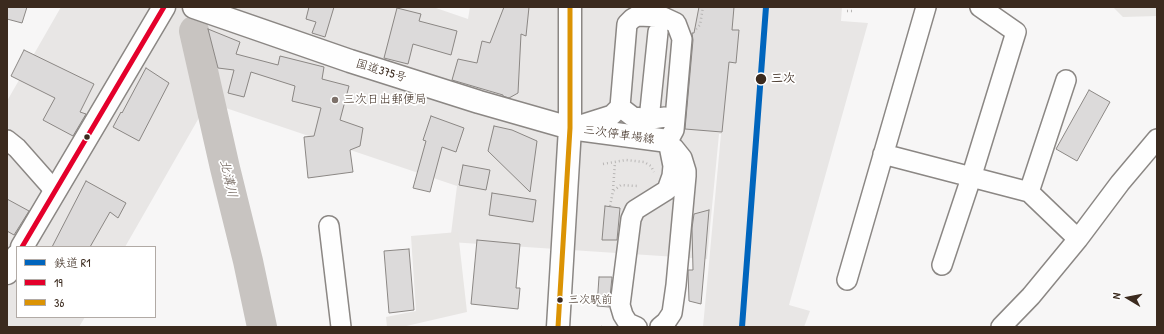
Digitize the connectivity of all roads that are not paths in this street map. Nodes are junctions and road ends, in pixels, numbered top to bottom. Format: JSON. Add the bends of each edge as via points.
{"nodes":[{"id":1,"x":164,"y":7,"type":"edge"},
{"id":2,"x":194,"y":7,"type":"edge"},
{"id":3,"x":926,"y":7,"type":"edge"},
{"id":4,"x":980,"y":7,"type":"edge"},
{"id":5,"x":571,"y":10,"type":"edge"},
{"id":6,"x":658,"y":32,"type":"dead end"},
{"id":7,"x":653,"y":76,"type":"junction"},
{"id":8,"x":679,"y":78,"type":"junction"},
{"id":9,"x":1066,"y":80,"type":"dead end"},
{"id":10,"x":620,"y":107,"type":"junction"},
{"id":11,"x":650,"y":110,"type":"dead end"},
{"id":12,"x":676,"y":110,"type":"junction"},
{"id":13,"x":570,"y":128,"type":"junction"},
{"id":14,"x":1157,"y":139,"type":"edge"},
{"id":15,"x":7,"y":140,"type":"edge"},
{"id":16,"x":668,"y":141,"type":"junction"},
{"id":17,"x":883,"y":154,"type":"junction"},
{"id":18,"x":971,"y":178,"type":"junction"},
{"id":19,"x":55,"y":191,"type":"junction"},
{"id":20,"x":1029,"y":192,"type":"junction"},
{"id":21,"x":659,"y":196,"type":"junction"},
{"id":22,"x":683,"y":210,"type":"junction"},
{"id":23,"x":329,"y":226,"type":"dead end"},
{"id":24,"x":1078,"y":239,"type":"junction"},
{"id":25,"x":23,"y":246,"type":"edge"},
{"id":26,"x":16,"y":258,"type":"edge"},
{"id":27,"x":942,"y":265,"type":"dead end"},
{"id":28,"x":7,"y":273,"type":"edge"},
{"id":29,"x":847,"y":280,"type":"dead end"},
{"id":30,"x":341,"y":327,"type":"edge"},
{"id":31,"x":558,"y":327,"type":"edge"},
{"id":32,"x":637,"y":327,"type":"edge"},
{"id":33,"x":660,"y":327,"type":"edge"},
{"id":34,"x":1001,"y":327,"type":"edge"}],
"edges":[{"from":1,"to":19,"type":"main road"},
{"from":2,"to":13,"type":"main road","name":"国道375号","via":[[350,61]]},
{"from":3,"to":17,"type":"street"},
{"from":4,"to":18,"type":"street","via":[[1016,32]]},
{"from":5,"to":13,"type":"main road"},
{"from":6,"to":7,"type":"street"},
{"from":7,"to":8,"type":"street"},
{"from":7,"to":11,"type":"street"},
{"from":8,"to":10,"type":"street","via":[[682,39],[676,23],[663,17],[637,16],[627,24]]},
{"from":8,"to":12,"type":"street"},
{"from":9,"to":20,"type":"street"},
{"from":10,"to":12,"type":"street","via":[[633,117],[652,119],[664,117]]},
{"from":10,"to":13,"type":"street","via":[[612,115]]},
{"from":12,"to":16,"type":"street","via":[[674,130]]},
{"from":13,"to":16,"type":"main road","name":"三次停車場線"},
{"from":13,"to":31,"type":"main road"},
{"from":14,"to":24,"type":"street"},
{"from":15,"to":19,"type":"street"},
{"from":16,"to":21,"type":"street","via":[[673,166],[672,176],[667,190]]},
{"from":16,"to":22,"type":"street","via":[[682,158],[686,171]]},
{"from":17,"to":18,"type":"street"},
{"from":17,"to":29,"type":"street"},
{"from":18,"to":20,"type":"street"},
{"from":18,"to":27,"type":"street"},
{"from":19,"to":25,"type":"main road"},
{"from":20,"to":24,"type":"street"},
{"from":21,"to":22,"type":"street"},
{"from":21,"to":32,"type":"street","via":[[635,210],[631,219],[620,305],[628,323]]},
{"from":22,"to":33,"type":"street","via":[[672,313]]},
{"from":23,"to":30,"type":"street"},
{"from":24,"to":34,"type":"street","via":[[1031,296]]},
{"from":26,"to":28,"type":"main road"}]}
